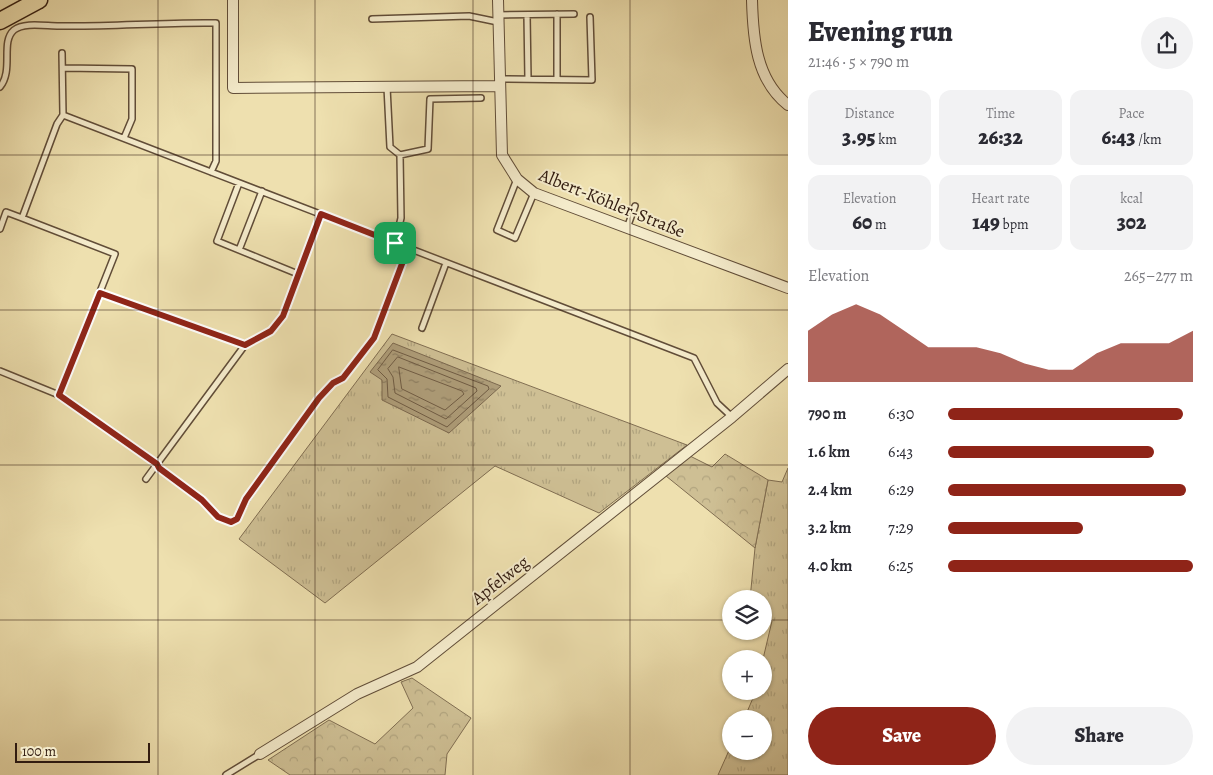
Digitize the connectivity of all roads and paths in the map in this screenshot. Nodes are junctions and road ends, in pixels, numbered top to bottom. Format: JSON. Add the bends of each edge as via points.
{"nodes":[{"id":1,"x":39,"y":0,"type":"edge"},
{"id":2,"x":233,"y":0,"type":"edge"},
{"id":3,"x":498,"y":0,"type":"edge"},
{"id":4,"x":752,"y":0,"type":"edge"},
{"id":5,"x":557,"y":14,"type":"junction"},
{"id":6,"x":574,"y":14,"type":"dead end"},
{"id":7,"x":527,"y":15,"type":"junction"},
{"id":8,"x":590,"y":17,"type":"dead end"},
{"id":9,"x":498,"y":18,"type":"junction"},
{"id":10,"x":372,"y":19,"type":"dead end"},
{"id":11,"x":0,"y":21,"type":"edge"},
{"id":12,"x":62,"y":53,"type":"dead end"},
{"id":13,"x":63,"y":68,"type":"junction"},
{"id":14,"x":528,"y":79,"type":"junction"},
{"id":15,"x":556,"y":79,"type":"junction"},
{"id":16,"x":498,"y":82,"type":"junction"},
{"id":17,"x":0,"y":87,"type":"edge"},
{"id":18,"x":387,"y":87,"type":"junction"},
{"id":19,"x":481,"y":98,"type":"dead end"},
{"id":20,"x":788,"y":105,"type":"edge"},
{"id":21,"x":64,"y":115,"type":"junction"},
{"id":22,"x":124,"y":138,"type":"junction"},
{"id":23,"x":400,"y":155,"type":"junction"},
{"id":24,"x":211,"y":172,"type":"junction"},
{"id":25,"x":517,"y":179,"type":"junction"},
{"id":26,"x":239,"y":182,"type":"junction"},
{"id":27,"x":262,"y":191,"type":"junction"},
{"id":28,"x":534,"y":193,"type":"junction"},
{"id":29,"x":634,"y":206,"type":"dead end"},
{"id":30,"x":321,"y":214,"type":"junction"},
{"id":31,"x":22,"y":218,"type":"junction"},
{"id":32,"x":626,"y":228,"type":"junction"},
{"id":33,"x":0,"y":229,"type":"edge"},
{"id":34,"x":395,"y":243,"type":"junction"},
{"id":35,"x":408,"y":248,"type":"junction"},
{"id":36,"x":239,"y":250,"type":"junction"},
{"id":37,"x":446,"y":263,"type":"junction"},
{"id":38,"x":298,"y":274,"type":"junction"},
{"id":39,"x":788,"y":288,"type":"edge"},
{"id":40,"x":100,"y":293,"type":"junction"},
{"id":41,"x":422,"y":328,"type":"dead end"},
{"id":42,"x":245,"y":345,"type":"junction"},
{"id":43,"x":788,"y":369,"type":"edge"},
{"id":44,"x":0,"y":371,"type":"edge"},
{"id":45,"x":59,"y":395,"type":"junction"},
{"id":46,"x":732,"y":417,"type":"junction"},
{"id":47,"x":157,"y":464,"type":"junction"},
{"id":48,"x":146,"y":479,"type":"dead end"},
{"id":49,"x":260,"y":754,"type":"joint"},
{"id":50,"x":226,"y":775,"type":"edge"}],
"edges":[{"from":1,"to":11,"type":"main road"},
{"from":2,"to":18,"type":"street","via":[[233,88]]},
{"from":3,"to":9,"type":"street","name":"Albert-Köhler-Straße"},
{"from":4,"to":20,"type":"street","via":[[753,34],[764,77]]},
{"from":5,"to":6,"type":"lane"},
{"from":5,"to":7,"type":"lane"},
{"from":5,"to":15,"type":"lane"},
{"from":7,"to":9,"type":"lane"},
{"from":7,"to":14,"type":"lane"},
{"from":8,"to":15,"type":"lane","via":[[592,80]]},
{"from":9,"to":10,"type":"lane"},
{"from":9,"to":16,"type":"street","name":"Albert-Köhler-Straße"},
{"from":12,"to":13,"type":"lane"},
{"from":13,"to":21,"type":"lane"},
{"from":13,"to":22,"type":"lane","via":[[132,70],[132,119]]},
{"from":14,"to":15,"type":"lane"},
{"from":14,"to":16,"type":"lane"},
{"from":16,"to":18,"type":"street"},
{"from":16,"to":25,"type":"street","name":"Albert-Köhler-Straße","via":[[502,155]]},
{"from":17,"to":24,"type":"lane","via":[[7,75],[6,41],[12,31],[22,26],[216,23],[216,161]]},
{"from":18,"to":23,"type":"lane","via":[[390,147]]},
{"from":19,"to":23,"type":"lane","via":[[430,99],[428,149]]},
{"from":21,"to":22,"type":"lane"},
{"from":21,"to":31,"type":"lane","via":[[57,124]]},
{"from":22,"to":24,"type":"lane"},
{"from":23,"to":34,"type":"lane","via":[[401,218]]},
{"from":24,"to":26,"type":"lane"},
{"from":25,"to":28,"type":"street","name":"Albert-Köhler-Straße"},
{"from":25,"to":28,"type":"lane","via":[[496,230],[515,238]]},
{"from":26,"to":27,"type":"lane"},
{"from":26,"to":36,"type":"lane","via":[[216,241]]},
{"from":27,"to":30,"type":"lane"},
{"from":27,"to":36,"type":"lane"},
{"from":28,"to":32,"type":"street","name":"Albert-Köhler-Straße"},
{"from":29,"to":32,"type":"lane"},
{"from":30,"to":34,"type":"lane"},
{"from":30,"to":38,"type":"lane"},
{"from":31,"to":33,"type":"lane","via":[[6,212]]},
{"from":31,"to":40,"type":"lane","via":[[116,254]]},
{"from":32,"to":39,"type":"street","name":"Albert-Köhler-Straße"},
{"from":34,"to":35,"type":"lane"},
{"from":35,"to":37,"type":"lane"},
{"from":35,"to":47,"type":"lane","via":[[374,338],[343,378],[333,383],[319,398],[246,499],[237,519],[231,522],[218,517]]},
{"from":36,"to":38,"type":"lane"},
{"from":37,"to":41,"type":"lane"},
{"from":37,"to":46,"type":"lane","via":[[694,358],[717,403]]},
{"from":38,"to":42,"type":"lane","via":[[283,316],[271,331]]},
{"from":40,"to":42,"type":"lane"},
{"from":40,"to":45,"type":"lane"},
{"from":42,"to":47,"type":"lane"},
{"from":43,"to":46,"type":"street","name":"Apfelweg"},
{"from":44,"to":45,"type":"lane"},
{"from":45,"to":47,"type":"lane"},
{"from":46,"to":49,"type":"street","name":"Apfelweg","via":[[417,667],[357,694]]},
{"from":47,"to":48,"type":"lane"},
{"from":49,"to":50,"type":"lane","name":"Apfelweg"}]}
